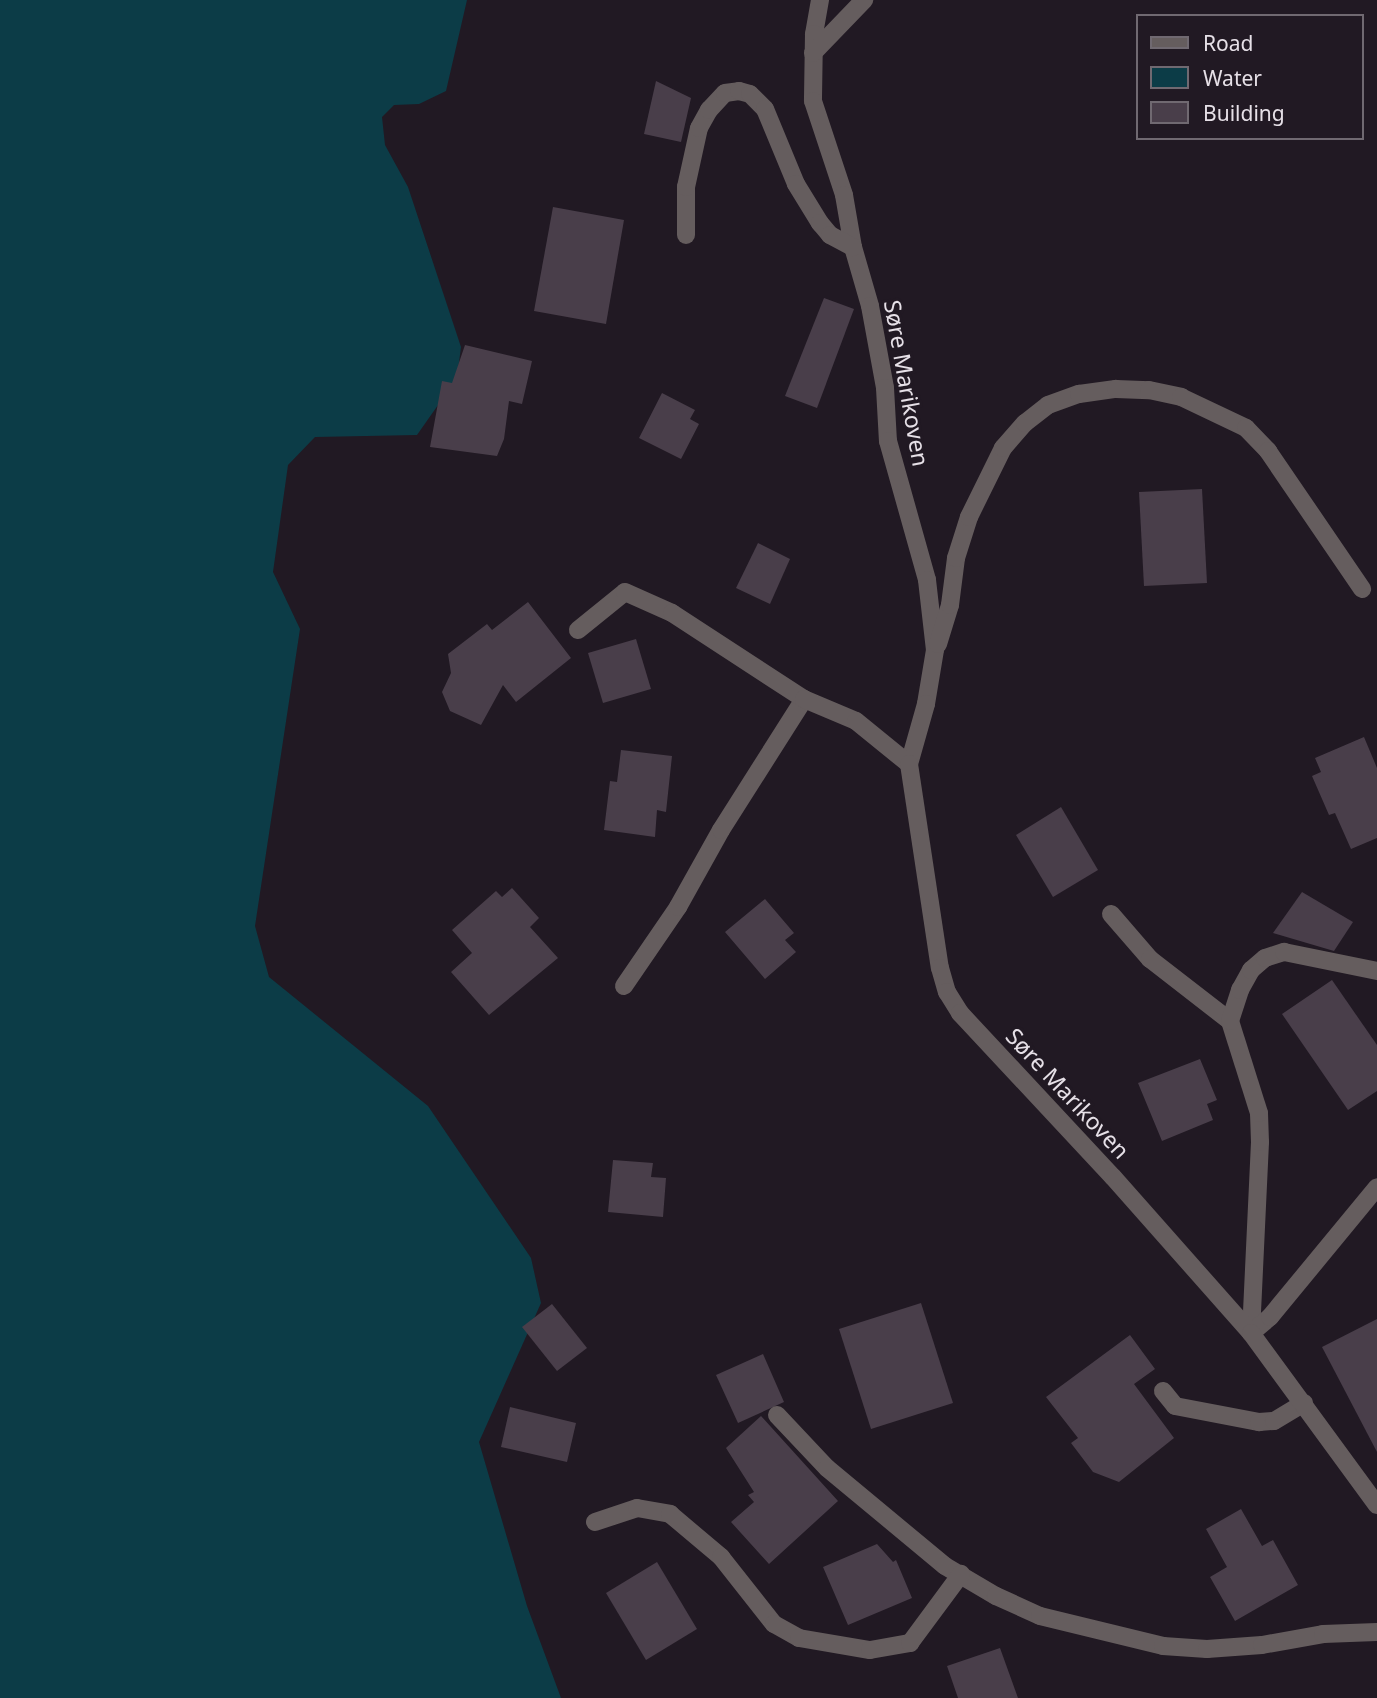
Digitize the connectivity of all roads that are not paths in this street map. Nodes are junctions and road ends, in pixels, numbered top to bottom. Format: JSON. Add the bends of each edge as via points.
{"nodes":[{"id":1,"x":820,"y":0,"type":"edge"},
{"id":2,"x":864,"y":0,"type":"edge"},
{"id":3,"x":813,"y":53,"type":"junction"},
{"id":4,"x":686,"y":235,"type":"dead end"},
{"id":5,"x":853,"y":247,"type":"junction"},
{"id":6,"x":1362,"y":589,"type":"dead end"},
{"id":7,"x":578,"y":630,"type":"dead end"},
{"id":8,"x":935,"y":650,"type":"junction"},
{"id":9,"x":804,"y":699,"type":"junction"},
{"id":10,"x":909,"y":764,"type":"junction"},
{"id":11,"x":1111,"y":914,"type":"dead end"},
{"id":12,"x":1377,"y":971,"type":"edge"},
{"id":13,"x":624,"y":986,"type":"dead end"},
{"id":14,"x":1230,"y":1021,"type":"junction"},
{"id":15,"x":1377,"y":1188,"type":"edge"},
{"id":16,"x":1251,"y":1333,"type":"junction"},
{"id":17,"x":1163,"y":1391,"type":"dead end"},
{"id":18,"x":1304,"y":1403,"type":"junction"},
{"id":19,"x":777,"y":1415,"type":"dead end"},
{"id":20,"x":1377,"y":1505,"type":"edge"},
{"id":21,"x":595,"y":1522,"type":"dead end"},
{"id":22,"x":961,"y":1574,"type":"junction"},
{"id":23,"x":1377,"y":1632,"type":"edge"}],
"edges":[{"from":1,"to":3,"type":"street","name":"Søre Marikoven"},
{"from":2,"to":3,"type":"street"},
{"from":3,"to":5,"type":"street","name":"Søre Marikoven","via":[[813,101],[844,195]]},
{"from":4,"to":5,"type":"street","via":[[686,187],[699,128],[725,93],[738,91],[750,94],[765,109],[796,184],[820,223],[830,235]]},
{"from":5,"to":8,"type":"street","name":"Søre Marikoven","via":[[870,306],[885,388],[888,441],[927,580]]},
{"from":6,"to":8,"type":"street","name":"Søre Marikoven","via":[[1268,452],[1246,428],[1181,397],[1149,390],[1079,394],[1048,405],[1025,423],[997,460],[968,517],[956,558],[950,605]]},
{"from":7,"to":9,"type":"street","via":[[625,592],[673,613]]},
{"from":8,"to":10,"type":"street","name":"Søre Marikoven"},
{"from":9,"to":10,"type":"street","via":[[856,721]]},
{"from":9,"to":13,"type":"street","via":[[678,908]]},
{"from":10,"to":16,"type":"street","name":"Søre Marikoven","via":[[940,968],[954,1002]]},
{"from":11,"to":14,"type":"street","via":[[1150,959]]},
{"from":12,"to":14,"type":"street","via":[[1284,952],[1265,958],[1251,970]]},
{"from":14,"to":16,"type":"street","via":[[1259,1113],[1260,1184]]},
{"from":15,"to":16,"type":"street","via":[[1270,1317]]},
{"from":16,"to":18,"type":"street","name":"Søre Marikoven"},
{"from":17,"to":18,"type":"street","via":[[1175,1406],[1259,1422],[1274,1421]]},
{"from":18,"to":20,"type":"street","name":"Søre Marikoven"},
{"from":19,"to":22,"type":"street","via":[[827,1468],[945,1566]]},
{"from":21,"to":22,"type":"street","via":[[637,1508],[670,1514],[721,1557],[774,1624],[799,1638],[870,1650],[910,1643]]},
{"from":22,"to":23,"type":"street","via":[[1041,1616],[1163,1646],[1207,1649]]}]}
